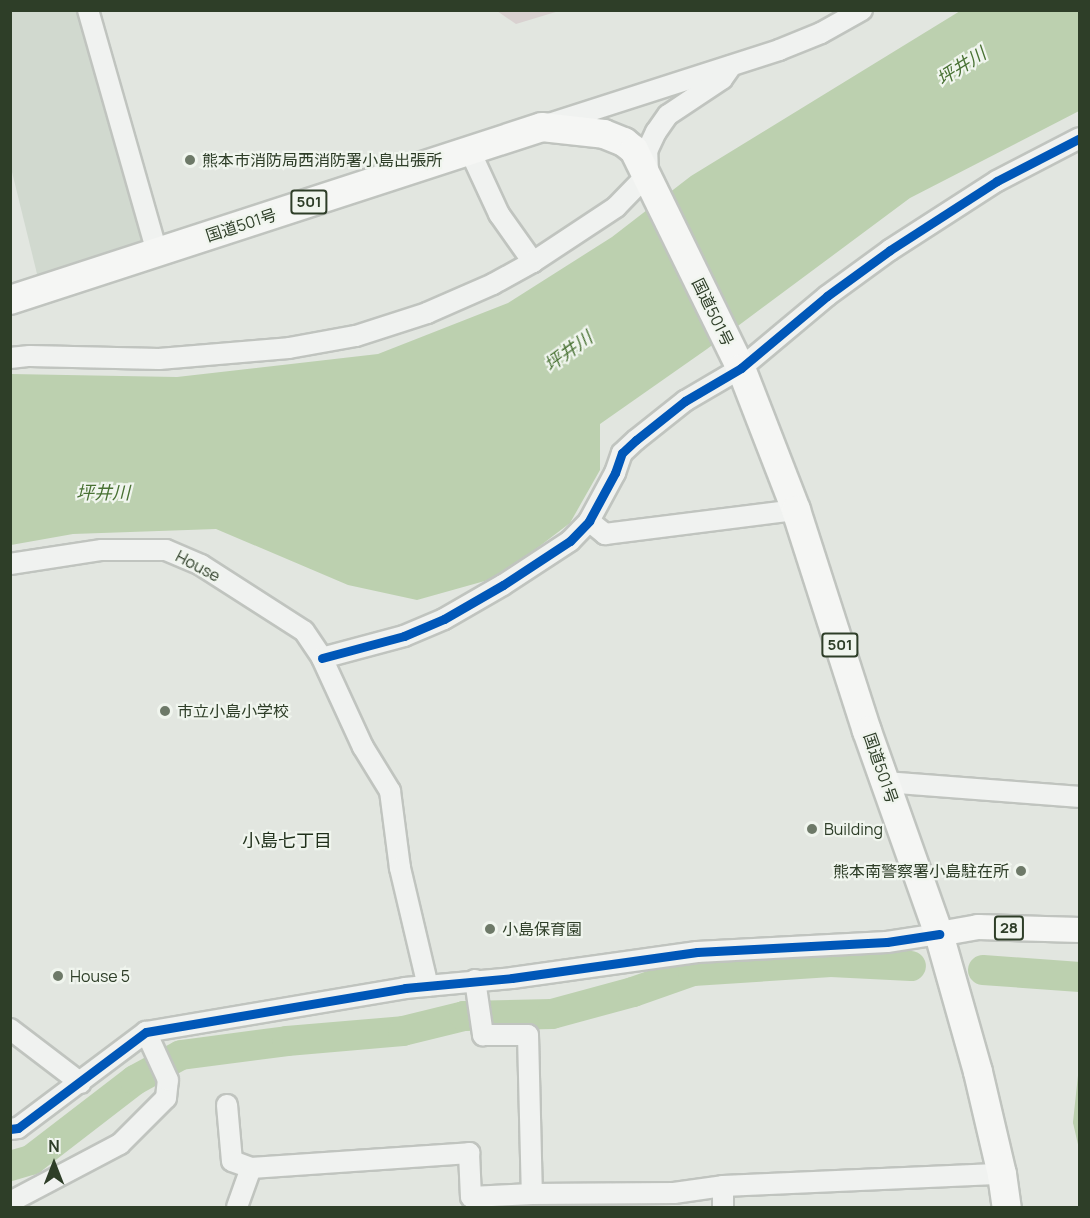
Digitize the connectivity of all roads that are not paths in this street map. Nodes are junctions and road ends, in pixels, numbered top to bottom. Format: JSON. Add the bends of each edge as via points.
{"nodes":[{"id":1,"x":88,"y":10,"type":"edge"},
{"id":2,"x":862,"y":10,"type":"edge"},
{"id":3,"x":731,"y":66,"type":"junction"},
{"id":4,"x":542,"y":127,"type":"junction"},
{"id":5,"x":1080,"y":138,"type":"edge"},
{"id":6,"x":468,"y":149,"type":"junction"},
{"id":7,"x":650,"y":178,"type":"junction"},
{"id":8,"x":157,"y":253,"type":"junction"},
{"id":9,"x":533,"y":262,"type":"junction"},
{"id":10,"x":10,"y":300,"type":"edge"},
{"id":11,"x":10,"y":358,"type":"edge"},
{"id":12,"x":739,"y":363,"type":"junction"},
{"id":13,"x":796,"y":510,"type":"junction"},
{"id":14,"x":589,"y":521,"type":"junction"},
{"id":15,"x":10,"y":564,"type":"edge"},
{"id":16,"x":322,"y":658,"type":"junction"},
{"id":17,"x":885,"y":782,"type":"junction"},
{"id":18,"x":1080,"y":797,"type":"edge"},
{"id":19,"x":1080,"y":930,"type":"edge"},
{"id":20,"x":939,"y":934,"type":"junction"},
{"id":21,"x":475,"y":980,"type":"junction"},
{"id":22,"x":428,"y":986,"type":"junction"},
{"id":23,"x":10,"y":1029,"type":"edge"},
{"id":24,"x":146,"y":1032,"type":"junction"},
{"id":25,"x":81,"y":1083,"type":"junction"},
{"id":26,"x":227,"y":1105,"type":"dead end"},
{"id":27,"x":10,"y":1129,"type":"edge"},
{"id":28,"x":251,"y":1168,"type":"junction"},
{"id":29,"x":1002,"y":1174,"type":"junction"},
{"id":30,"x":723,"y":1186,"type":"junction"},
{"id":31,"x":532,"y":1194,"type":"junction"},
{"id":32,"x":10,"y":1202,"type":"edge"},
{"id":33,"x":237,"y":1207,"type":"edge"},
{"id":34,"x":225,"y":1208,"type":"edge"},
{"id":35,"x":250,"y":1208,"type":"edge"},
{"id":36,"x":723,"y":1208,"type":"edge"},
{"id":37,"x":1007,"y":1208,"type":"edge"}],
"edges":[{"from":1,"to":8,"type":"street"},
{"from":2,"to":3,"type":"street","via":[[811,37]]},
{"from":3,"to":4,"type":"street"},
{"from":3,"to":7,"type":"street","via":[[722,79],[668,115],[647,151]]},
{"from":4,"to":6,"type":"highway","name":"国道501号","number":"501"},
{"from":4,"to":7,"type":"highway","name":"国道501号","number":"501","via":[[604,134],[624,142],[634,150]]},
{"from":5,"to":12,"type":"street","via":[[997,181],[890,250]]},
{"from":6,"to":8,"type":"highway","name":"国道501号","number":"501"},
{"from":6,"to":9,"type":"street","via":[[500,214]]},
{"from":7,"to":9,"type":"street","via":[[616,207]]},
{"from":7,"to":12,"type":"highway","name":"国道501号","number":"501"},
{"from":8,"to":10,"type":"highway","name":"国道501号","number":"501"},
{"from":9,"to":11,"type":"street","via":[[427,313],[356,336],[289,348],[159,358]]},
{"from":12,"to":13,"type":"highway","name":"国道501号","number":"501"},
{"from":12,"to":14,"type":"street","via":[[622,453]]},
{"from":13,"to":14,"type":"street","via":[[605,534]]},
{"from":13,"to":17,"type":"highway","name":"国道501号","number":"501"},
{"from":14,"to":16,"type":"street","via":[[570,541],[444,619],[404,636]]},
{"from":15,"to":16,"type":"street","name":"House","via":[[102,550],[166,550],[201,565],[304,631]]},
{"from":16,"to":22,"type":"street","name":"House","via":[[363,747],[390,791],[400,868]]},
{"from":17,"to":18,"type":"street"},
{"from":17,"to":20,"type":"highway","name":"国道501号","number":"501"},
{"from":19,"to":20,"type":"main road","number":"28","via":[[978,927]]},
{"from":20,"to":21,"type":"street","via":[[887,942],[697,952]]},
{"from":20,"to":29,"type":"highway","name":"国道501号","number":"501"},
{"from":21,"to":22,"type":"street"},
{"from":21,"to":31,"type":"street","via":[[483,1035],[528,1035]]},
{"from":22,"to":24,"type":"street"},
{"from":23,"to":25,"type":"street"},
{"from":24,"to":25,"type":"street"},
{"from":24,"to":32,"type":"street","via":[[168,1080],[166,1098],[120,1144]]},
{"from":25,"to":27,"type":"street","via":[[18,1128]]},
{"from":26,"to":28,"type":"street","via":[[232,1161]]},
{"from":28,"to":31,"type":"street","via":[[468,1153],[471,1197]]},
{"from":28,"to":33,"type":"street"},
{"from":29,"to":30,"type":"street"},
{"from":29,"to":37,"type":"highway","name":"国道501号","number":"501"},
{"from":30,"to":31,"type":"street","via":[[674,1193]]},
{"from":30,"to":36,"type":"street"},
{"from":33,"to":34,"type":"street"},
{"from":33,"to":35,"type":"street"}]}
